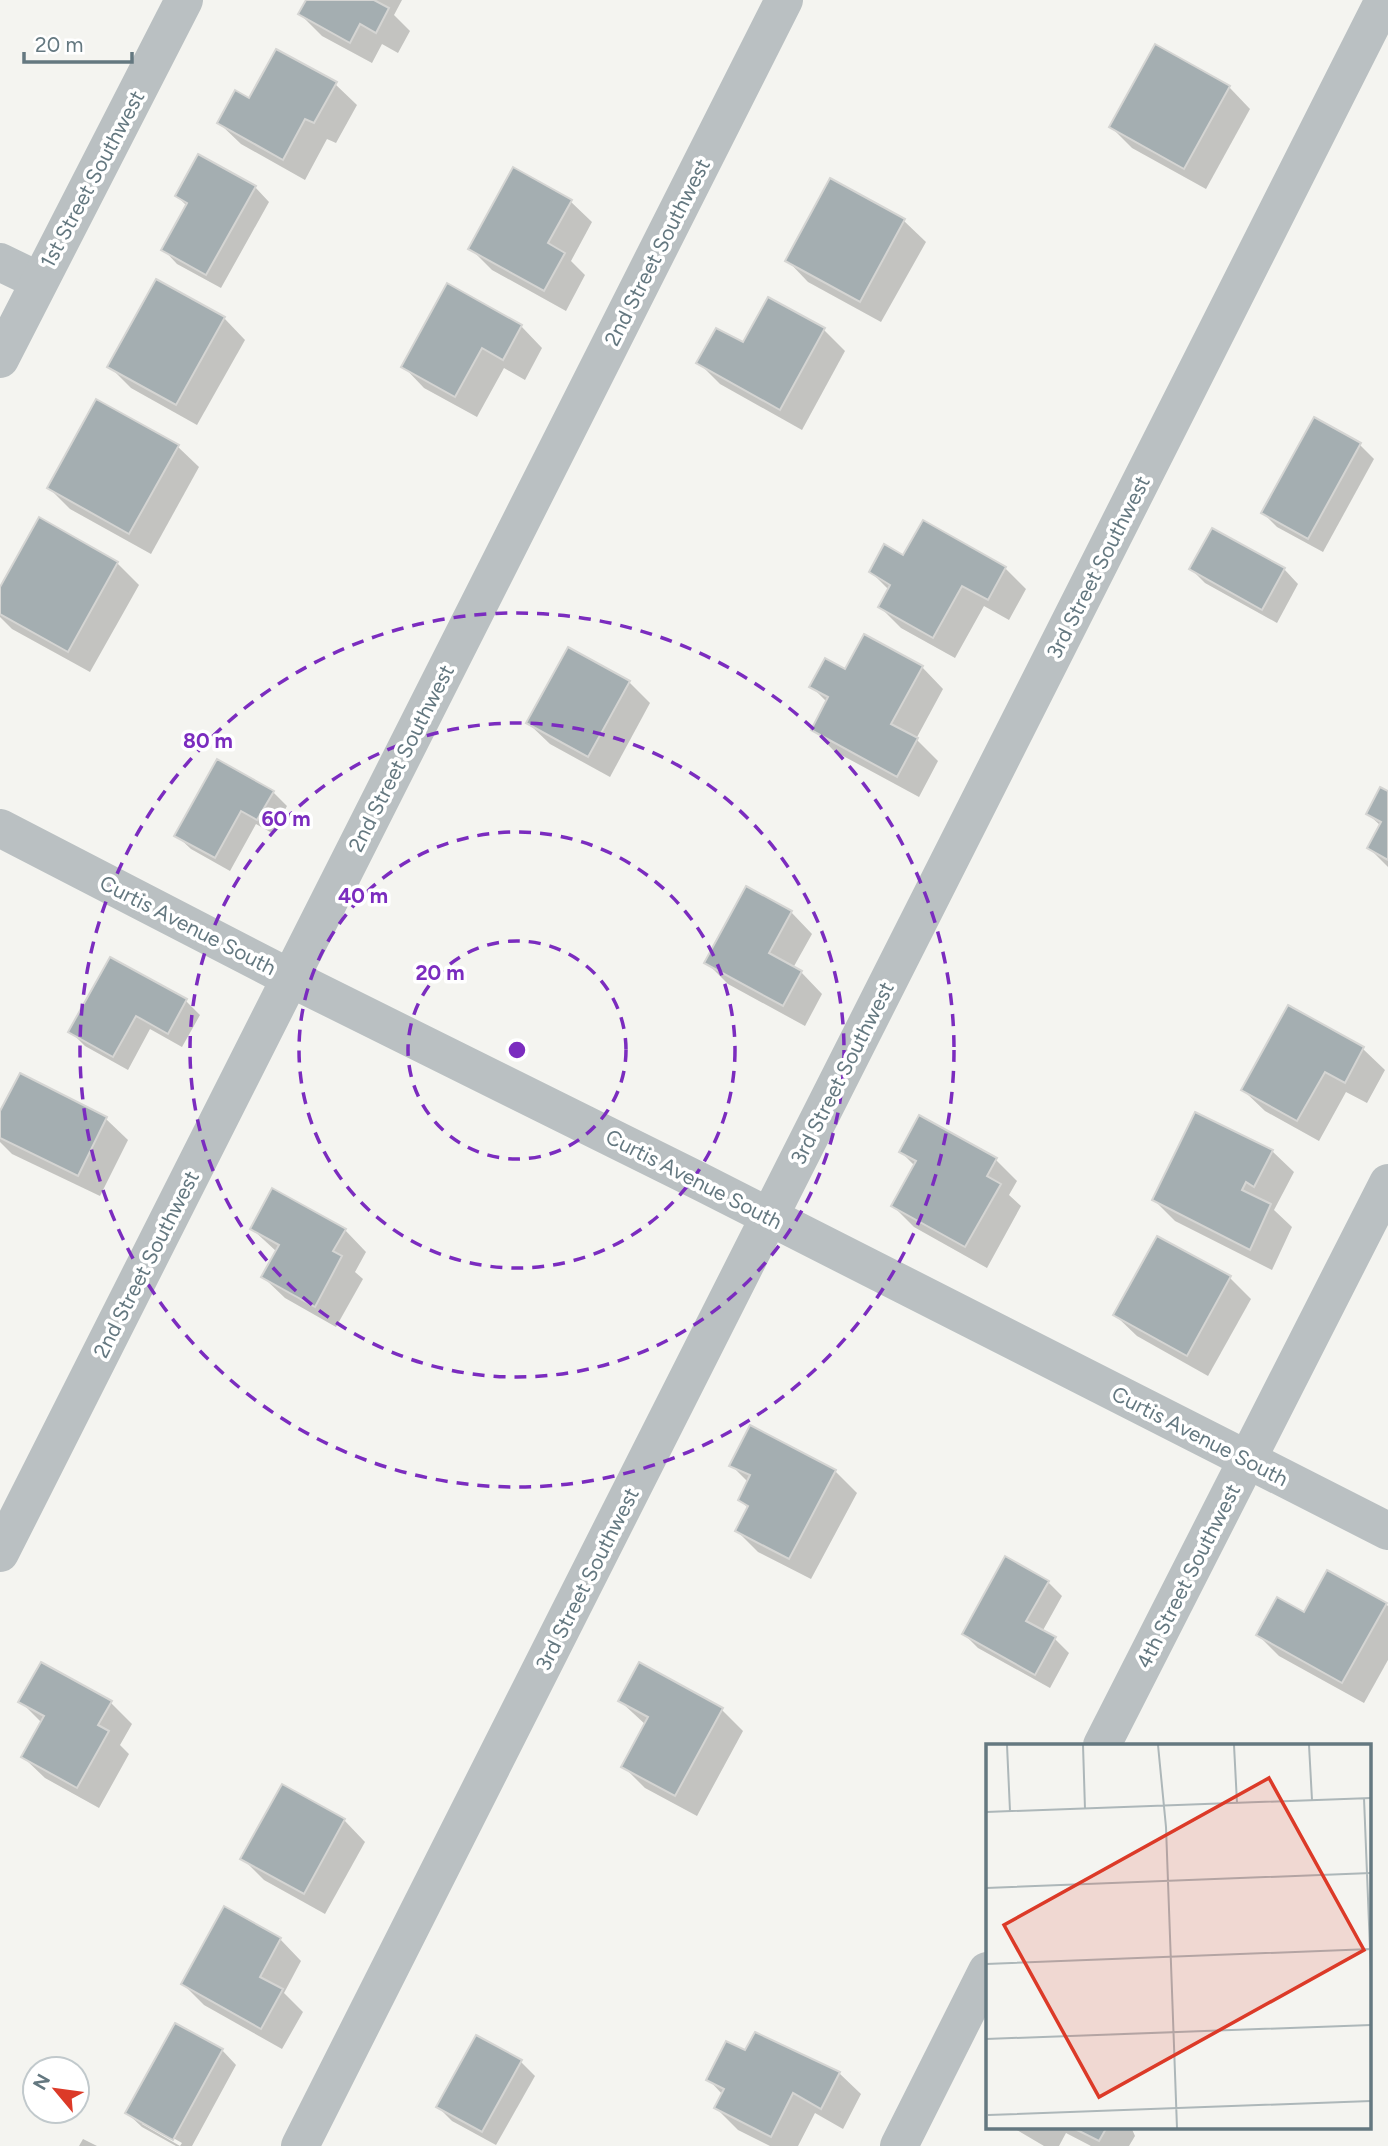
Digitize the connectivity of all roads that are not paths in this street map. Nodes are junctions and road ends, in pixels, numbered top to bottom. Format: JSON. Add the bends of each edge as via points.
{"nodes":[{"id":1,"x":184,"y":0,"type":"edge"},
{"id":2,"x":784,"y":0,"type":"edge"},
{"id":3,"x":1384,"y":0,"type":"edge"},
{"id":4,"x":0,"y":262,"type":"edge"},
{"id":5,"x":39,"y":281,"type":"junction"},
{"id":6,"x":0,"y":359,"type":"edge"},
{"id":7,"x":0,"y":828,"type":"edge"},
{"id":8,"x":290,"y":978,"type":"junction"},
{"id":9,"x":1388,"y":1183,"type":"edge"},
{"id":10,"x":769,"y":1218,"type":"junction"},
{"id":11,"x":1248,"y":1460,"type":"junction"},
{"id":12,"x":1388,"y":1531,"type":"edge"},
{"id":13,"x":0,"y":1553,"type":"edge"},
{"id":14,"x":1103,"y":1744,"type":"edge"},
{"id":15,"x":986,"y":1973,"type":"edge"},
{"id":16,"x":300,"y":2146,"type":"edge"},
{"id":17,"x":899,"y":2146,"type":"edge"}],
"edges":[{"from":1,"to":5,"type":"street","name":"1st Street Southwest"},
{"from":2,"to":8,"type":"street","name":"2nd Street Southwest"},
{"from":3,"to":10,"type":"street","name":"3rd Street Southwest"},
{"from":4,"to":5,"type":"street"},
{"from":5,"to":6,"type":"street","name":"1st Street Southwest"},
{"from":7,"to":8,"type":"street","name":"Curtis Avenue South"},
{"from":8,"to":10,"type":"street","name":"Curtis Avenue South"},
{"from":8,"to":13,"type":"street","name":"2nd Street Southwest"},
{"from":9,"to":11,"type":"street","name":"4th Street Southwest"},
{"from":10,"to":11,"type":"street","name":"Curtis Avenue South"},
{"from":10,"to":16,"type":"street","name":"3rd Street Southwest"},
{"from":11,"to":12,"type":"street","name":"Curtis Avenue South"},
{"from":11,"to":14,"type":"street","name":"4th Street Southwest"},
{"from":15,"to":17,"type":"street"}]}
